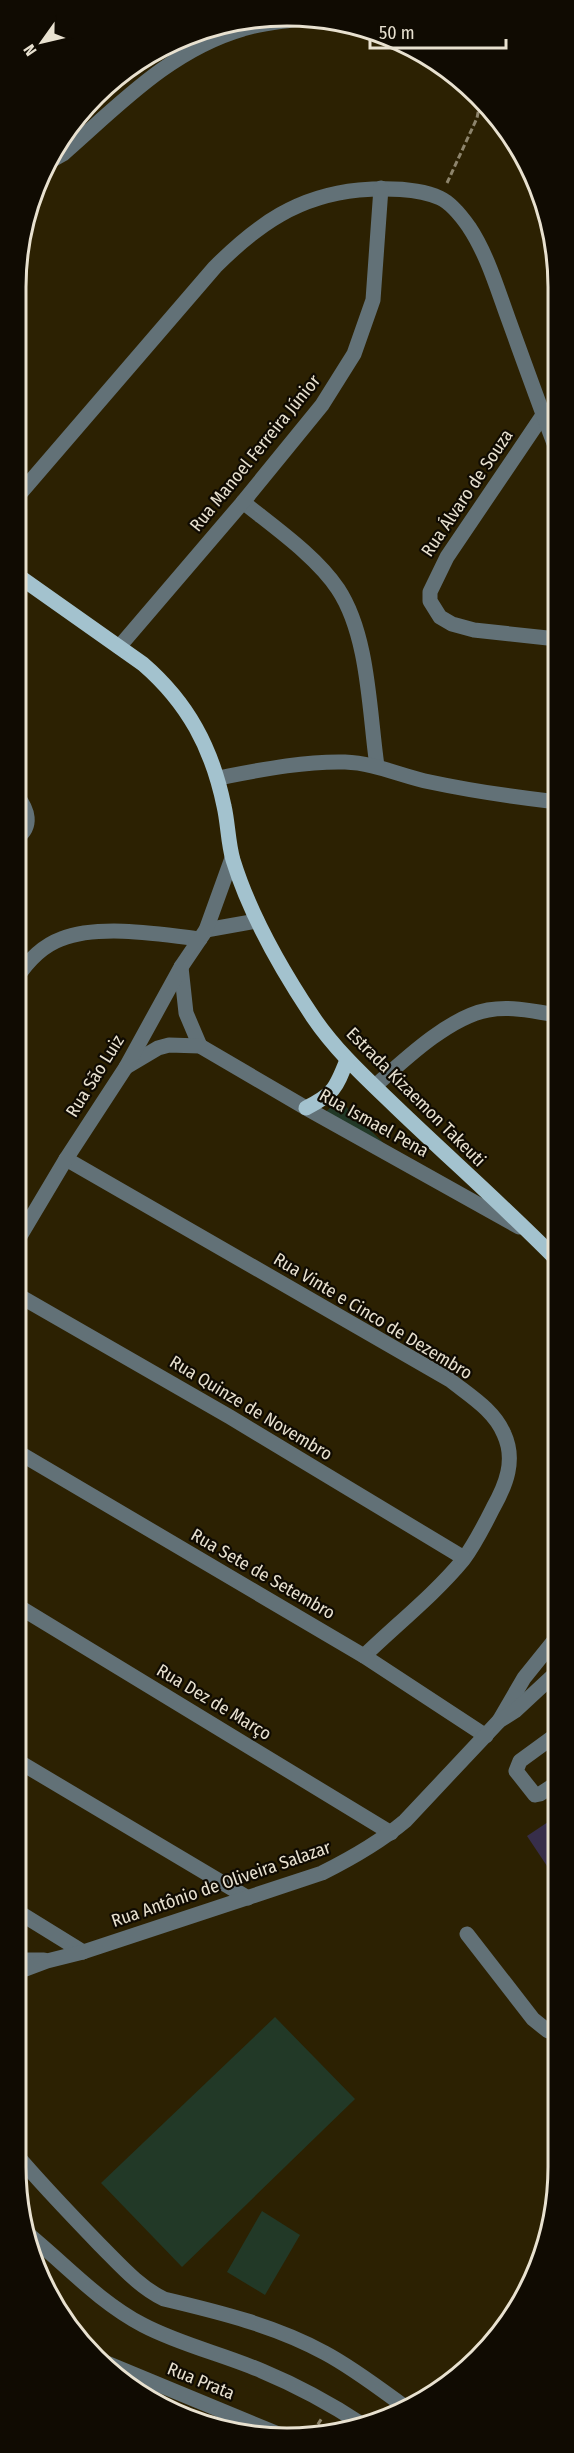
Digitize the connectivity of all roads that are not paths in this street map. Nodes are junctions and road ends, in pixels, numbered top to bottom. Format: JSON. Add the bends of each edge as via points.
{"nodes":[{"id":1,"x":238,"y":31,"type":"edge"},
{"id":2,"x":62,"y":155,"type":"edge"},
{"id":3,"x":381,"y":188,"type":"junction"},
{"id":4,"x":543,"y":415,"type":"junction"},
{"id":5,"x":548,"y":428,"type":"edge"},
{"id":6,"x":26,"y":487,"type":"edge"},
{"id":7,"x":243,"y":502,"type":"junction"},
{"id":8,"x":26,"y":581,"type":"edge"},
{"id":9,"x":548,"y":638,"type":"edge"},
{"id":10,"x":119,"y":647,"type":"junction"},
{"id":11,"x":377,"y":766,"type":"junction"},
{"id":12,"x":218,"y":778,"type":"junction"},
{"id":13,"x":548,"y":801,"type":"edge"},
{"id":14,"x":26,"y":812,"type":"edge"},
{"id":15,"x":26,"y":828,"type":"edge"},
{"id":16,"x":232,"y":858,"type":"junction"},
{"id":17,"x":257,"y":921,"type":"junction"},
{"id":18,"x":203,"y":934,"type":"junction"},
{"id":19,"x":26,"y":966,"type":"edge"},
{"id":20,"x":181,"y":967,"type":"junction"},
{"id":21,"x":548,"y":1014,"type":"edge"},
{"id":22,"x":200,"y":1046,"type":"junction"},
{"id":23,"x":347,"y":1060,"type":"junction"},
{"id":24,"x":126,"y":1067,"type":"junction"},
{"id":25,"x":375,"y":1086,"type":"junction"},
{"id":26,"x":306,"y":1108,"type":"junction"},
{"id":27,"x":66,"y":1159,"type":"junction"},
{"id":28,"x":26,"y":1226,"type":"edge"},
{"id":29,"x":530,"y":1233,"type":"junction"},
{"id":30,"x":548,"y":1251,"type":"edge"},
{"id":31,"x":26,"y":1300,"type":"edge"},
{"id":32,"x":26,"y":1457,"type":"edge"},
{"id":33,"x":464,"y":1558,"type":"junction"},
{"id":34,"x":26,"y":1611,"type":"edge"},
{"id":35,"x":548,"y":1648,"type":"edge"},
{"id":36,"x":364,"y":1656,"type":"junction"},
{"id":37,"x":548,"y":1682,"type":"edge"},
{"id":38,"x":500,"y":1721,"type":"junction"},
{"id":39,"x":486,"y":1736,"type":"junction"},
{"id":40,"x":548,"y":1741,"type":"edge"},
{"id":41,"x":26,"y":1767,"type":"edge"},
{"id":42,"x":548,"y":1789,"type":"edge"},
{"id":43,"x":391,"y":1833,"type":"junction"},
{"id":44,"x":248,"y":1898,"type":"junction"},
{"id":45,"x":26,"y":1917,"type":"edge"},
{"id":46,"x":467,"y":1934,"type":"dead end"},
{"id":47,"x":83,"y":1952,"type":"junction"},
{"id":48,"x":26,"y":1960,"type":"edge"},
{"id":49,"x":47,"y":1960,"type":"junction"},
{"id":50,"x":26,"y":1969,"type":"edge"},
{"id":51,"x":548,"y":2031,"type":"edge"},
{"id":52,"x":26,"y":2166,"type":"edge"},
{"id":53,"x":36,"y":2241,"type":"edge"},
{"id":54,"x":125,"y":2371,"type":"edge"},
{"id":55,"x":399,"y":2403,"type":"edge"},
{"id":56,"x":354,"y":2419,"type":"edge"},
{"id":57,"x":258,"y":2426,"type":"edge"}],
"edges":[{"from":1,"to":2,"type":"street","via":[[163,68]]},
{"from":3,"to":4,"type":"street","via":[[440,198],[468,226],[483,253]]},
{"from":3,"to":6,"type":"street","via":[[315,198],[274,218],[242,240]]},
{"from":3,"to":7,"type":"street","name":"Rua Manoel Ferreira Júnior","via":[[373,300],[354,354],[322,405]]},
{"from":4,"to":5,"type":"street"},
{"from":4,"to":9,"type":"street","name":"Rua Álvaro de Souza","via":[[447,556],[430,592],[430,601],[440,617],[452,624]]},
{"from":7,"to":10,"type":"street","name":"Rua Manoel Ferreira Júnior"},
{"from":7,"to":11,"type":"street","via":[[314,562],[337,587],[352,613],[361,645]]},
{"from":8,"to":10,"type":"main road","name":"Estrada Kizaemon Takeuti"},
{"from":10,"to":12,"type":"main road","name":"Estrada Kizaemon Takeuti","via":[[159,678],[180,702],[197,728]]},
{"from":11,"to":12,"type":"street","via":[[310,762]]},
{"from":11,"to":13,"type":"street","via":[[428,782]]},
{"from":12,"to":16,"type":"main road","name":"Estrada Kizaemon Takeuti"},
{"from":14,"to":15,"type":"street"},
{"from":16,"to":17,"type":"main road","name":"Estrada Kizaemon Takeuti"},
{"from":16,"to":18,"type":"street","name":"Rua São Luiz"},
{"from":17,"to":18,"type":"street"},
{"from":17,"to":23,"type":"main road","name":"Estrada Kizaemon Takeuti","via":[[313,1017]]},
{"from":18,"to":19,"type":"street","via":[[89,933],[45,946]]},
{"from":18,"to":20,"type":"street","name":"Rua São Luiz"},
{"from":20,"to":22,"type":"street","via":[[186,1013]]},
{"from":20,"to":24,"type":"street","name":"Rua São Luiz"},
{"from":21,"to":25,"type":"street","via":[[512,1008],[486,1010],[450,1026],[411,1053]]},
{"from":22,"to":24,"type":"street","name":"Rua Ismael Pena","via":[[158,1048]]},
{"from":22,"to":26,"type":"street","name":"Rua Ismael Pena"},
{"from":23,"to":25,"type":"main road","name":"Estrada Kizaemon Takeuti"},
{"from":23,"to":26,"type":"main road","via":[[336,1087],[323,1100]]},
{"from":24,"to":27,"type":"street","name":"Rua São Luiz"},
{"from":25,"to":29,"type":"main road","name":"Estrada Kizaemon Takeuti"},
{"from":26,"to":29,"type":"street","name":"Rua Ismael Pena"},
{"from":27,"to":28,"type":"street","name":"Rua São Luiz"},
{"from":27,"to":33,"type":"street","name":"Rua Vinte e Cinco de Dezembro","via":[[450,1380],[495,1417],[505,1436],[510,1459],[505,1486]]},
{"from":29,"to":30,"type":"main road","name":"Estrada Kizaemon Takeuti"},
{"from":31,"to":33,"type":"street","name":"Rua Quinze de Novembro"},
{"from":32,"to":36,"type":"street","name":"Rua Sete de Setembro"},
{"from":33,"to":36,"type":"street","name":"Rua Vinte e Cinco de Dezembro"},
{"from":34,"to":43,"type":"street","name":"Rua Dez de Março"},
{"from":35,"to":38,"type":"street","name":"Rua Antônio de Oliveira Salazar","via":[[508,1702]]},
{"from":36,"to":39,"type":"street","name":"Rua Sete de Setembro"},
{"from":37,"to":38,"type":"street","name":"Rua Antônio de Oliveira Salazar"},
{"from":38,"to":39,"type":"street","name":"Rua Antônio de Oliveira Salazar"},
{"from":39,"to":43,"type":"street","name":"Rua Antônio de Oliveira Salazar"},
{"from":40,"to":42,"type":"street","via":[[520,1761],[516,1771],[535,1795]]},
{"from":41,"to":44,"type":"street"},
{"from":43,"to":44,"type":"street","name":"Rua Antônio de Oliveira Salazar","via":[[322,1873]]},
{"from":44,"to":47,"type":"street","name":"Rua Antônio de Oliveira Salazar"},
{"from":45,"to":47,"type":"street"},
{"from":46,"to":51,"type":"street","via":[[532,2019]]},
{"from":47,"to":49,"type":"street","name":"Rua Antônio de Oliveira Salazar"},
{"from":48,"to":49,"type":"street","name":"Rua Antônio de Oliveira Salazar"},
{"from":49,"to":50,"type":"street","name":"Rua Antônio de Oliveira Salazar"},
{"from":52,"to":55,"type":"street","via":[[122,2268],[152,2293],[302,2342],[353,2370]]},
{"from":53,"to":56,"type":"street","via":[[114,2308],[142,2325],[270,2374]]},
{"from":54,"to":57,"type":"street","name":"Rua Prata"}]}
